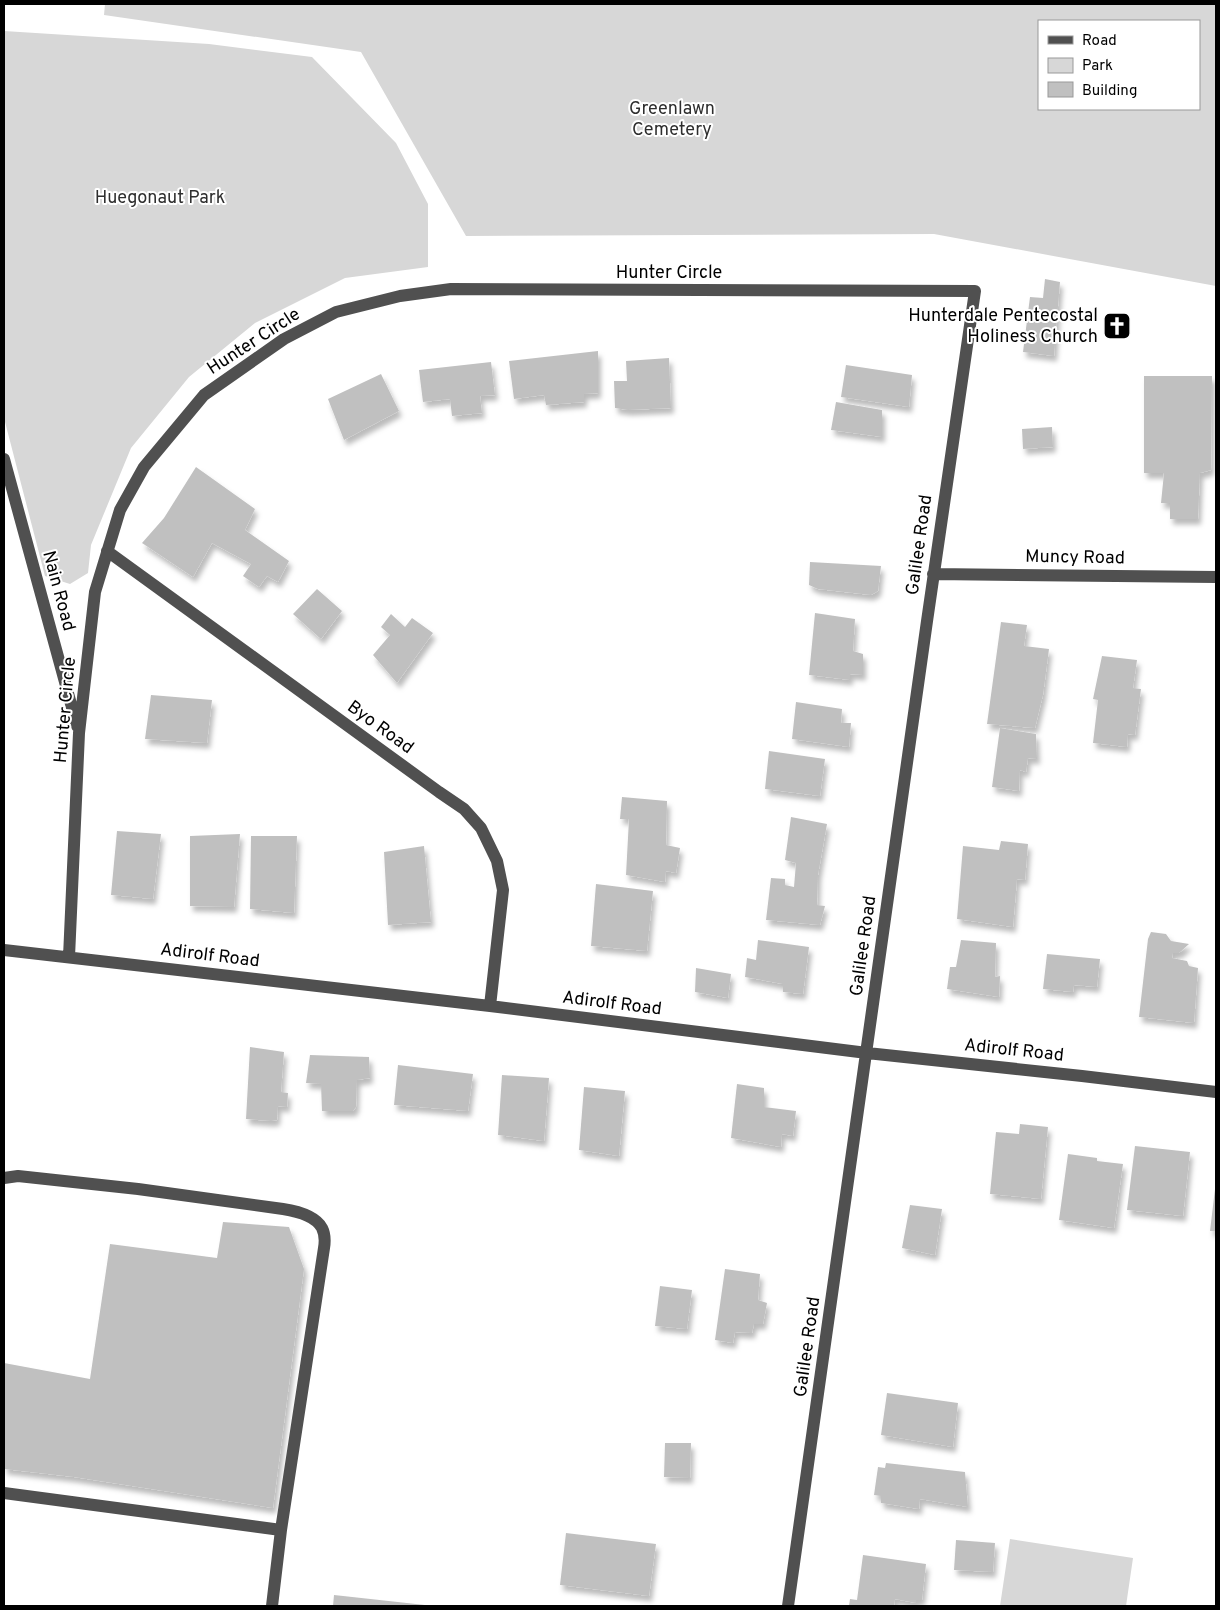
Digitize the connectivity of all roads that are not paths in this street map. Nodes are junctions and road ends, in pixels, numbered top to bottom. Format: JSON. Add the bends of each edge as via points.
{"nodes":[{"id":1,"x":975,"y":291,"type":"joint"},
{"id":2,"x":4,"y":459,"type":"edge"},
{"id":3,"x":107,"y":552,"type":"junction"},
{"id":4,"x":933,"y":574,"type":"junction"},
{"id":5,"x":1216,"y":577,"type":"edge"},
{"id":6,"x":79,"y":733,"type":"junction"},
{"id":7,"x":4,"y":950,"type":"edge"},
{"id":8,"x":69,"y":957,"type":"junction"},
{"id":9,"x":490,"y":1006,"type":"junction"},
{"id":10,"x":867,"y":1053,"type":"junction"},
{"id":11,"x":1216,"y":1092,"type":"edge"},
{"id":12,"x":4,"y":1178,"type":"edge"},
{"id":13,"x":4,"y":1493,"type":"edge"},
{"id":14,"x":281,"y":1530,"type":"junction"},
{"id":15,"x":272,"y":1606,"type":"edge"},
{"id":16,"x":788,"y":1606,"type":"edge"}],
"edges":[{"from":1,"to":3,"type":"street","name":"Hunter Circle","via":[[451,289],[400,296],[336,312],[284,339],[204,395],[144,467],[120,510]]},
{"from":1,"to":4,"type":"street","name":"Galilee Road"},
{"from":2,"to":6,"type":"street","name":"Nain Road"},
{"from":3,"to":6,"type":"street","name":"Hunter Circle","via":[[95,592]]},
{"from":3,"to":9,"type":"street","name":"Byo Road","via":[[464,809],[481,828],[497,860],[503,890]]},
{"from":4,"to":5,"type":"street","name":"Muncy Road"},
{"from":4,"to":10,"type":"street","name":"Galilee Road"},
{"from":6,"to":8,"type":"street","name":"Hunter Circle"},
{"from":7,"to":8,"type":"street","name":"Adirolf Road"},
{"from":8,"to":9,"type":"street","name":"Adirolf Road"},
{"from":9,"to":10,"type":"street","name":"Adirolf Road"},
{"from":10,"to":11,"type":"street","name":"Adirolf Road"},
{"from":10,"to":16,"type":"street","name":"Galilee Road"},
{"from":12,"to":14,"type":"street","via":[[18,1176],[283,1208],[300,1212],[322,1227],[324,1248]]},
{"from":13,"to":14,"type":"street"},
{"from":14,"to":15,"type":"street"}]}
